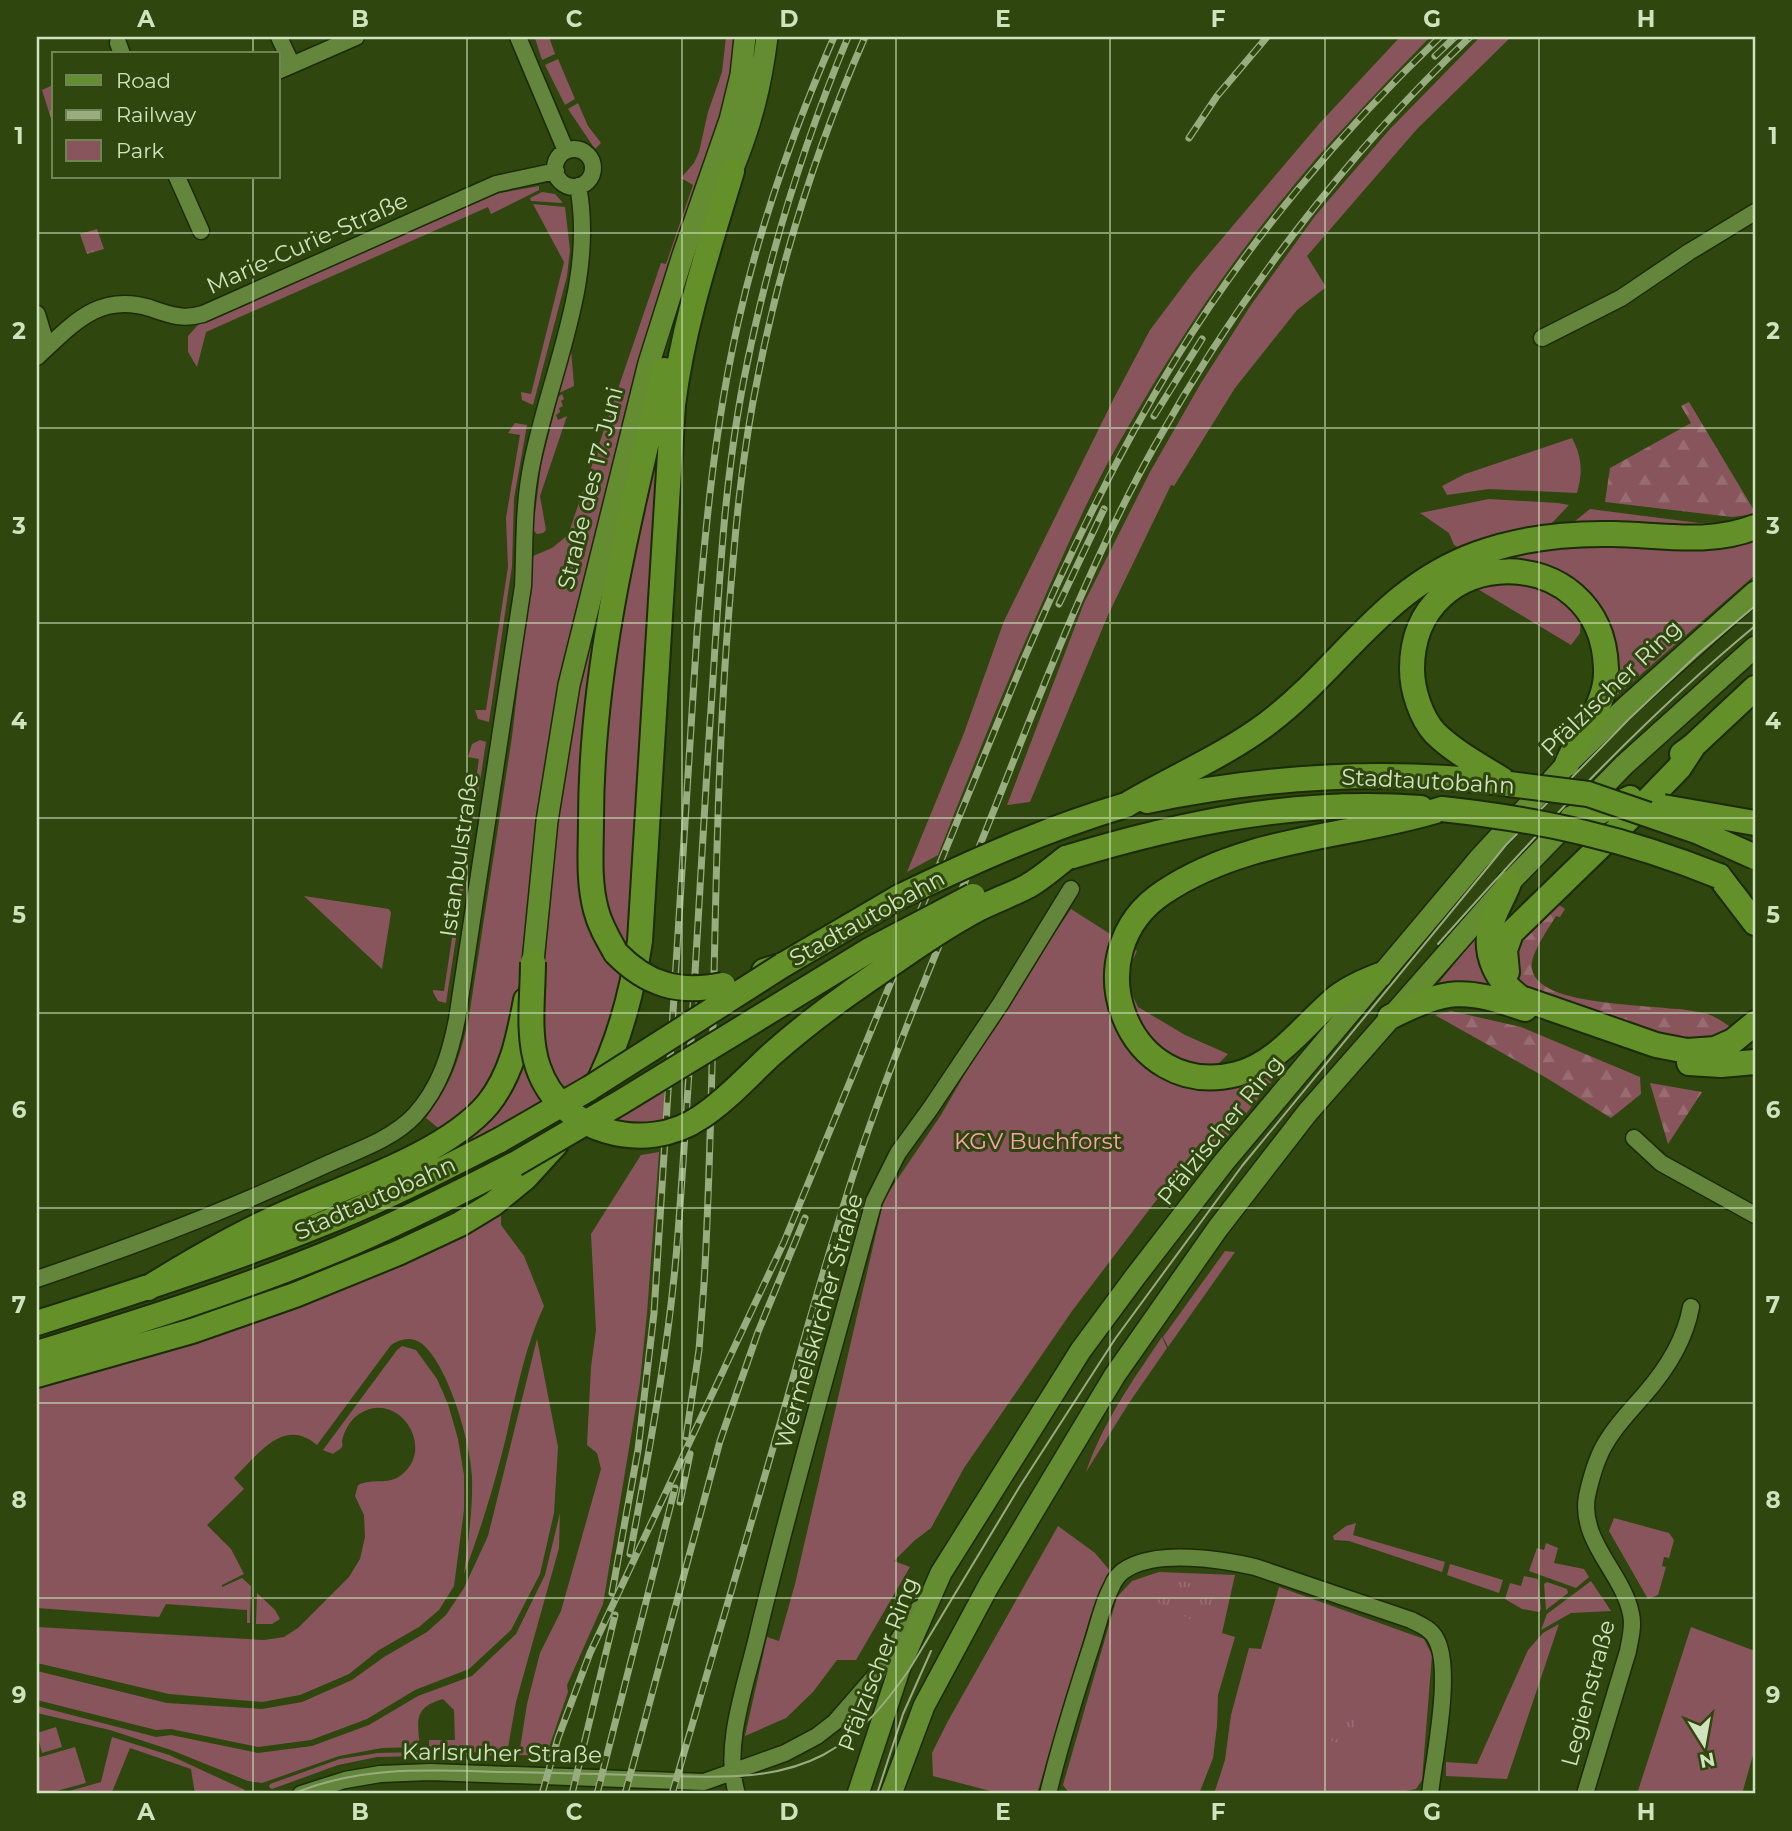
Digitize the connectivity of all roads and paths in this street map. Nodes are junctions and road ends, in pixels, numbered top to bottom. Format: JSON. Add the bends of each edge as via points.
{"nodes":[{"id":1,"x":279,"y":37,"type":"edge"},
{"id":2,"x":356,"y":37,"type":"edge"},
{"id":3,"x":518,"y":37,"type":"edge"},
{"id":4,"x":745,"y":37,"type":"edge"},
{"id":5,"x":768,"y":37,"type":"edge"},
{"id":6,"x":285,"y":68,"type":"edge"},
{"id":7,"x":566,"y":150,"type":"junction"},
{"id":8,"x":556,"y":171,"type":"junction"},
{"id":9,"x":732,"y":171,"type":"junction"},
{"id":10,"x":177,"y":178,"type":"edge"},
{"id":11,"x":578,"y":186,"type":"junction"},
{"id":12,"x":1755,"y":212,"type":"edge"},
{"id":13,"x":201,"y":231,"type":"dead end"},
{"id":14,"x":37,"y":314,"type":"edge"},
{"id":15,"x":1542,"y":338,"type":"dead end"},
{"id":16,"x":42,"y":352,"type":"edge"},
{"id":17,"x":1750,"y":530,"type":"edge"},
{"id":18,"x":1479,"y":564,"type":"junction"},
{"id":19,"x":1755,"y":592,"type":"edge"},
{"id":20,"x":1755,"y":647,"type":"edge"},
{"id":21,"x":1753,"y":686,"type":"edge"},
{"id":22,"x":1694,"y":745,"type":"junction"},
{"id":23,"x":1567,"y":764,"type":"junction"},
{"id":24,"x":1509,"y":784,"type":"junction"},
{"id":25,"x":1588,"y":794,"type":"junction"},
{"id":26,"x":1126,"y":806,"type":"junction"},
{"id":27,"x":1442,"y":809,"type":"junction"},
{"id":28,"x":1572,"y":818,"type":"junction"},
{"id":29,"x":1755,"y":824,"type":"edge"},
{"id":30,"x":1755,"y":857,"type":"edge"},
{"id":31,"x":1066,"y":858,"type":"junction"},
{"id":32,"x":1718,"y":876,"type":"junction"},
{"id":33,"x":1509,"y":883,"type":"junction"},
{"id":34,"x":1071,"y":889,"type":"dead end"},
{"id":35,"x":1755,"y":892,"type":"edge"},
{"id":36,"x":1755,"y":923,"type":"edge"},
{"id":37,"x":533,"y":962,"type":"junction"},
{"id":38,"x":783,"y":965,"type":"junction"},
{"id":39,"x":1380,"y":975,"type":"junction"},
{"id":40,"x":1558,"y":1011,"type":"junction"},
{"id":41,"x":1390,"y":1017,"type":"junction"},
{"id":42,"x":1755,"y":1023,"type":"edge"},
{"id":43,"x":1749,"y":1063,"type":"edge"},
{"id":44,"x":1634,"y":1138,"type":"dead end"},
{"id":45,"x":1755,"y":1215,"type":"edge"},
{"id":46,"x":37,"y":1279,"type":"edge"},
{"id":47,"x":148,"y":1288,"type":"junction"},
{"id":48,"x":1690,"y":1307,"type":"dead end"},
{"id":49,"x":37,"y":1323,"type":"edge"},
{"id":50,"x":37,"y":1353,"type":"edge"},
{"id":51,"x":37,"y":1375,"type":"edge"},
{"id":52,"x":937,"y":1581,"type":"junction"},
{"id":53,"x":731,"y":1771,"type":"junction"},
{"id":54,"x":704,"y":1782,"type":"junction"},
{"id":55,"x":301,"y":1794,"type":"edge"},
{"id":56,"x":731,"y":1794,"type":"edge"},
{"id":57,"x":737,"y":1794,"type":"edge"},
{"id":58,"x":858,"y":1794,"type":"edge"},
{"id":59,"x":891,"y":1794,"type":"edge"},
{"id":60,"x":1048,"y":1794,"type":"edge"},
{"id":61,"x":1430,"y":1794,"type":"edge"},
{"id":62,"x":1585,"y":1794,"type":"edge"}],
"edges":[{"from":1,"to":6,"type":"street"},
{"from":2,"to":6,"type":"street"},
{"from":3,"to":7,"type":"street"},
{"from":4,"to":37,"type":"main road","name":"Straße des 17. Juni","via":[[730,120],[649,363],[572,673],[547,821]]},
{"from":5,"to":9,"type":"main road","via":[[750,126]]},
{"from":7,"to":8,"type":"street"},
{"from":7,"to":11,"type":"street","via":[[579,149],[593,162],[592,175]]},
{"from":8,"to":11,"type":"street","via":[[564,183]]},
{"from":8,"to":16,"type":"street","name":"Marie-Curie-Straße","via":[[496,184],[203,314],[181,317],[146,307],[100,306]]},
{"from":9,"to":38,"type":"highway","bridge":true,"via":[[702,242],[665,366],[626,531],[596,729],[592,882],[603,932],[616,953],[650,980],[689,989],[708,988]]},
{"from":9,"to":51,"type":"highway","via":[[678,363],[643,909],[621,1030],[594,1090],[570,1127],[524,1178],[460,1224],[295,1295],[192,1331]]},
{"from":10,"to":13,"type":"street"},
{"from":11,"to":46,"type":"street","name":"Istanbulstraße","via":[[583,239],[580,270],[527,493],[523,586],[457,1019],[439,1081],[412,1117],[364,1148],[179,1229]]},
{"from":12,"to":15,"type":"street","via":[[1620,298]]},
{"from":14,"to":16,"type":"street"},
{"from":17,"to":18,"type":"highway","via":[[1701,538],[1554,536],[1518,542]]},
{"from":18,"to":23,"type":"highway","via":[[1557,582],[1581,601],[1600,633],[1606,669],[1603,695]]},
{"from":18,"to":24,"type":"highway","via":[[1424,618],[1415,637],[1412,679],[1426,720],[1436,733]]},
{"from":18,"to":26,"type":"highway","via":[[1426,578],[1405,592],[1269,722]]},
{"from":19,"to":23,"type":"main road","name":"Pfälzischer Ring"},
{"from":20,"to":28,"type":"main road","via":[[1623,765]]},
{"from":21,"to":22,"type":"highway"},
{"from":22,"to":28,"type":"highway","via":[[1632,797],[1600,812]]},
{"from":22,"to":40,"type":"highway","via":[[1656,792],[1511,933],[1504,959],[1509,975],[1520,988]]},
{"from":23,"to":39,"type":"main road","name":"Pfälzischer Ring"},
{"from":24,"to":25,"type":"highway","name":"Stadtautobahn","bridge":true},
{"from":24,"to":26,"type":"highway","name":"Stadtautobahn","via":[[1451,777],[1327,776],[1214,788]]},
{"from":25,"to":29,"type":"highway","bridge":true},
{"from":25,"to":30,"type":"highway","name":"Stadtautobahn","bridge":true,"via":[[1699,832]]},
{"from":26,"to":38,"type":"highway","name":"Stadtautobahn","bridge":true,"via":[[1073,821],[983,857],[899,897]]},
{"from":27,"to":31,"type":"highway","name":"Stadtautobahn","via":[[1359,806],[1269,811],[1175,827]]},
{"from":27,"to":32,"type":"highway","name":"Stadtautobahn","bridge":true,"via":[[1597,834]]},
{"from":27,"to":39,"type":"highway","via":[[1314,836],[1189,877],[1146,905],[1136,917],[1116,966],[1122,1015],[1145,1049],[1188,1074],[1222,1077],[1255,1067],[1338,996]]},
{"from":28,"to":33,"type":"main road"},
{"from":31,"to":37,"type":"highway","bridge":true,"via":[[1030,885],[979,908],[849,993],[699,1118],[651,1136],[610,1133],[589,1125],[561,1104],[547,1086],[533,1043]]},
{"from":31,"to":50,"type":"highway","name":"Stadtautobahn","bridge":true,"via":[[913,926],[515,1164],[447,1198],[271,1275]]},
{"from":32,"to":35,"type":"highway","name":"Stadtautobahn"},
{"from":32,"to":36,"type":"highway"},
{"from":33,"to":40,"type":"highway","via":[[1490,929],[1492,962],[1512,992]]},
{"from":33,"to":41,"type":"main road"},
{"from":34,"to":53,"type":"street","name":"Wermelskircher Straße","via":[[1001,1003],[898,1153],[874,1201],[771,1579],[733,1740]]},
{"from":37,"to":47,"type":"highway","bridge":true,"via":[[509,1068],[488,1104],[471,1121],[417,1155],[208,1250]]},
{"from":38,"to":47,"type":"highway","name":"Stadtautobahn","bridge":true,"via":[[500,1140],[340,1217]]},
{"from":39,"to":52,"type":"main road","name":"Pfälzischer Ring","via":[[1224,1162],[1081,1350]]},
{"from":40,"to":42,"type":"highway","via":[[1656,1045],[1700,1052],[1733,1041]]},
{"from":41,"to":43,"type":"highway","via":[[1423,1001],[1465,993],[1500,1000],[1678,1060],[1703,1065]]},
{"from":41,"to":59,"type":"main road","via":[[1226,1218],[1115,1375],[941,1672],[910,1738]]},
{"from":44,"to":45,"type":"street","via":[[1661,1163]]},
{"from":47,"to":49,"type":"highway","name":"Stadtautobahn"},
{"from":48,"to":62,"type":"street","name":"Legienstraße","via":[[1675,1351],[1606,1441],[1586,1499],[1588,1522],[1627,1600],[1632,1628]]},
{"from":52,"to":53,"type":"street","name":"Karlsruher Straße","via":[[875,1676],[835,1722],[802,1746]]},
{"from":52,"to":58,"type":"main road","name":"Pfälzischer Ring","via":[[901,1664]]},
{"from":53,"to":54,"type":"street","name":"Karlsruher Straße"},
{"from":53,"to":57,"type":"street","name":"Wermelskircher Straße"},
{"from":54,"to":55,"type":"street","name":"Karlsruher Straße","via":[[380,1774]]},
{"from":54,"to":56,"type":"street","name":"Karlsruher Straße"},
{"from":60,"to":61,"type":"street","via":[[1111,1588],[1128,1568],[1175,1558],[1255,1567],[1427,1629],[1436,1638],[1443,1666]]}]}
